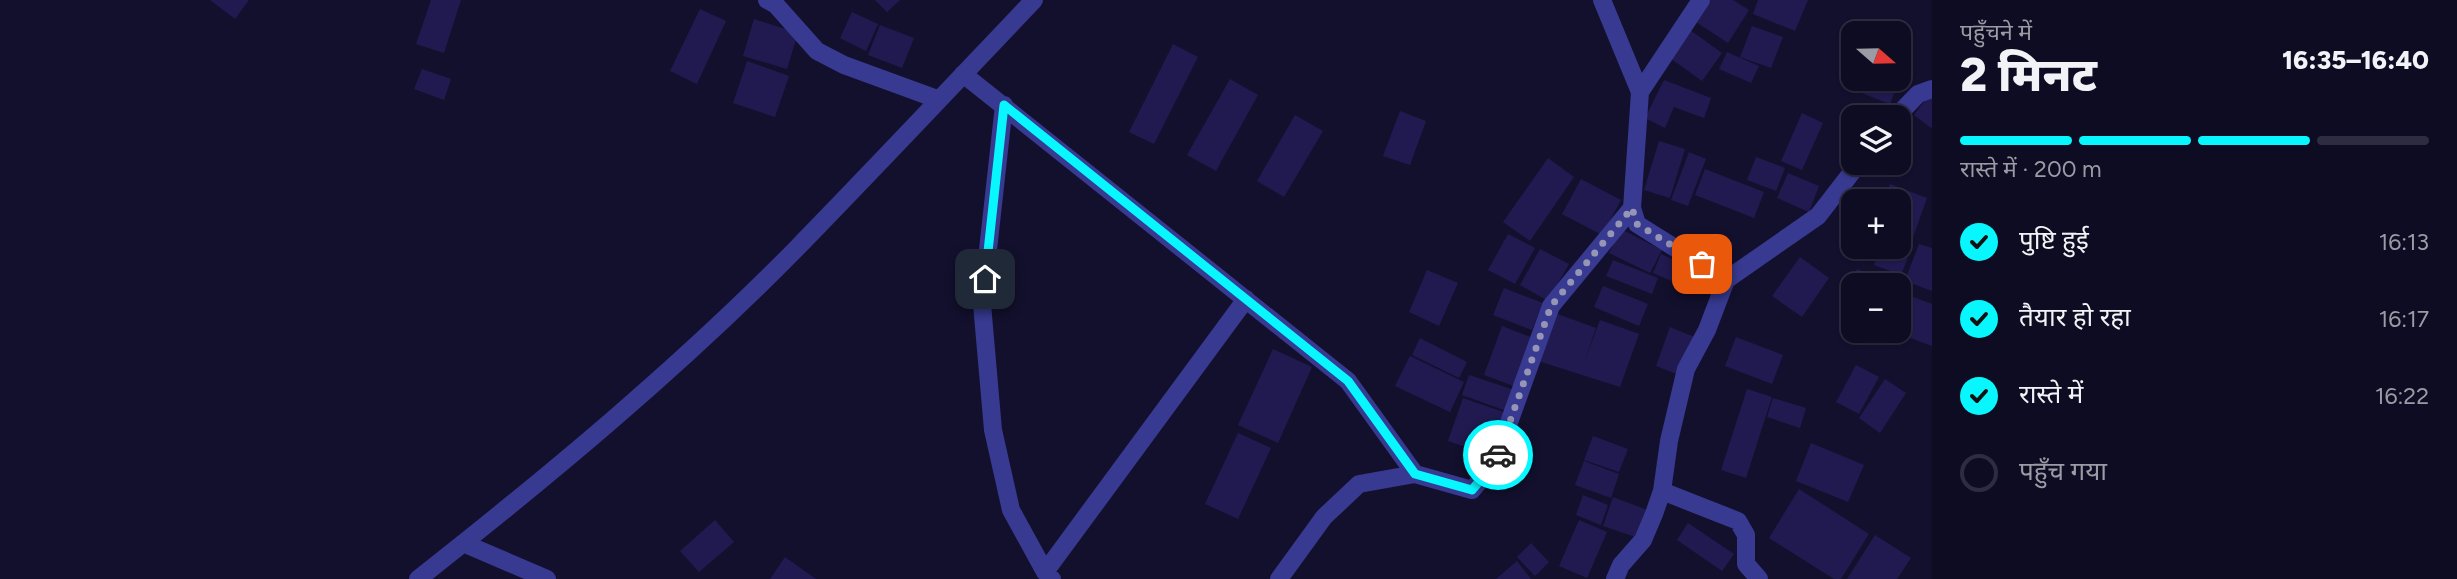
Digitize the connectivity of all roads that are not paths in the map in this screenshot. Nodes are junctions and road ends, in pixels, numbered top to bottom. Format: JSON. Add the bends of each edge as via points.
{"nodes":[{"id":1,"x":767,"y":0,"type":"edge"},
{"id":2,"x":1034,"y":0,"type":"edge"},
{"id":3,"x":1602,"y":0,"type":"edge"},
{"id":4,"x":1701,"y":0,"type":"edge"},
{"id":5,"x":963,"y":74,"type":"junction"},
{"id":6,"x":1932,"y":89,"type":"edge"},
{"id":7,"x":1640,"y":92,"type":"junction"},
{"id":8,"x":937,"y":99,"type":"junction"},
{"id":9,"x":1004,"y":105,"type":"junction"},
{"id":10,"x":1907,"y":105,"type":"edge"},
{"id":11,"x":1850,"y":175,"type":"edge"},
{"id":12,"x":1632,"y":208,"type":"junction"},
{"id":13,"x":1726,"y":280,"type":"junction"},
{"id":14,"x":1246,"y":299,"type":"junction"},
{"id":15,"x":1415,"y":474,"type":"junction"},
{"id":16,"x":1662,"y":491,"type":"junction"},
{"id":17,"x":463,"y":543,"type":"junction"},
{"id":18,"x":1049,"y":576,"type":"edge"},
{"id":19,"x":418,"y":579,"type":"edge"},
{"id":20,"x":547,"y":579,"type":"edge"},
{"id":21,"x":1279,"y":579,"type":"edge"},
{"id":22,"x":1615,"y":579,"type":"edge"},
{"id":23,"x":1759,"y":579,"type":"edge"}],
"edges":[{"from":1,"to":8,"type":"street","via":[[824,55]]},
{"from":2,"to":5,"type":"street"},
{"from":3,"to":7,"type":"street"},
{"from":4,"to":7,"type":"street"},
{"from":5,"to":8,"type":"street"},
{"from":5,"to":9,"type":"street"},
{"from":6,"to":10,"type":"street"},
{"from":7,"to":12,"type":"street"},
{"from":8,"to":17,"type":"street","via":[[775,269],[626,408]]},
{"from":9,"to":14,"type":"street"},
{"from":9,"to":18,"type":"street","via":[[982,304],[989,393],[1011,510]]},
{"from":11,"to":13,"type":"street","via":[[1818,216]]},
{"from":12,"to":13,"type":"street","via":[[1637,224]]},
{"from":12,"to":15,"type":"street","via":[[1551,306],[1494,464],[1472,490]]},
{"from":13,"to":16,"type":"street","via":[[1686,369]]},
{"from":14,"to":15,"type":"street","via":[[1348,381]]},
{"from":14,"to":18,"type":"street"},
{"from":15,"to":21,"type":"street","via":[[1359,484],[1324,517]]},
{"from":16,"to":22,"type":"street","via":[[1643,540]]},
{"from":16,"to":23,"type":"street","via":[[1738,522],[1746,535],[1745,564]]},
{"from":17,"to":19,"type":"street"},
{"from":17,"to":20,"type":"street"}]}
